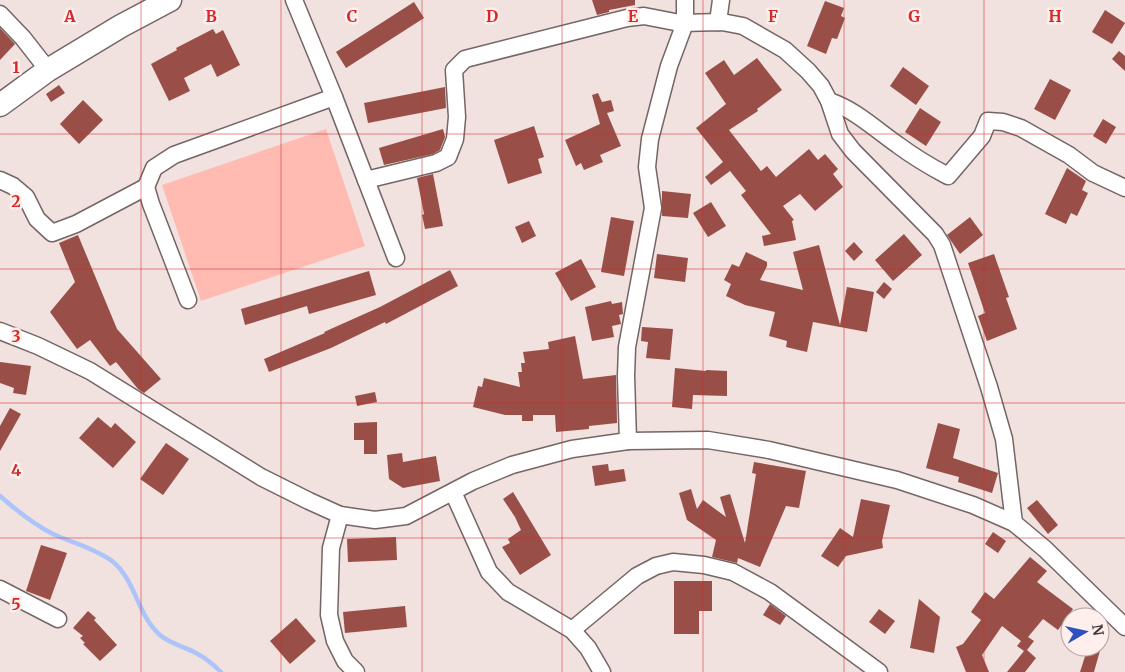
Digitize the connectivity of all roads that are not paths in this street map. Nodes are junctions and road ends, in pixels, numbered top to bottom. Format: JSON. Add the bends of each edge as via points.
{"nodes":[{"id":1,"x":170,"y":0,"type":"edge"},
{"id":2,"x":294,"y":0,"type":"edge"},
{"id":3,"x":685,"y":0,"type":"edge"},
{"id":4,"x":721,"y":0,"type":"edge"},
{"id":5,"x":0,"y":14,"type":"edge"},
{"id":6,"x":718,"y":22,"type":"junction"},
{"id":7,"x":684,"y":23,"type":"junction"},
{"id":8,"x":48,"y":70,"type":"junction"},
{"id":9,"x":334,"y":97,"type":"junction"},
{"id":10,"x":829,"y":101,"type":"junction"},
{"id":11,"x":0,"y":106,"type":"edge"},
{"id":12,"x":0,"y":180,"type":"edge"},
{"id":13,"x":366,"y":180,"type":"junction"},
{"id":14,"x":146,"y":187,"type":"junction"},
{"id":15,"x":1125,"y":188,"type":"edge"},
{"id":16,"x":396,"y":258,"type":"dead end"},
{"id":17,"x":188,"y":300,"type":"dead end"},
{"id":18,"x":0,"y":331,"type":"edge"},
{"id":19,"x":628,"y":441,"type":"junction"},
{"id":20,"x":453,"y":492,"type":"junction"},
{"id":21,"x":340,"y":515,"type":"junction"},
{"id":22,"x":1014,"y":523,"type":"junction"},
{"id":23,"x":0,"y":589,"type":"edge"},
{"id":24,"x":58,"y":619,"type":"dead end"},
{"id":25,"x":1125,"y":626,"type":"edge"},
{"id":26,"x":572,"y":630,"type":"junction"},
{"id":27,"x":356,"y":672,"type":"edge"},
{"id":28,"x":602,"y":672,"type":"edge"},
{"id":29,"x":879,"y":672,"type":"edge"}],
"edges":[{"from":1,"to":8,"type":"street"},
{"from":2,"to":9,"type":"street"},
{"from":3,"to":7,"type":"street"},
{"from":4,"to":6,"type":"street"},
{"from":5,"to":8,"type":"street"},
{"from":6,"to":7,"type":"street"},
{"from":6,"to":10,"type":"street","via":[[743,26],[785,50],[821,86]]},
{"from":7,"to":13,"type":"street","via":[[644,16],[627,18],[465,59],[454,70],[457,117],[455,139],[448,157],[436,164]]},
{"from":7,"to":19,"type":"street","via":[[650,139],[647,167],[653,208],[627,347]]},
{"from":8,"to":11,"type":"street"},
{"from":9,"to":13,"type":"street"},
{"from":9,"to":14,"type":"street","via":[[174,155],[154,168]]},
{"from":10,"to":15,"type":"street","via":[[860,116],[897,145],[948,176],[982,136],[988,121],[1003,122],[1045,140],[1093,173]]},
{"from":10,"to":22,"type":"street","via":[[840,134],[853,151],[935,234],[942,246],[1004,439]]},
{"from":12,"to":14,"type":"street","via":[[26,197],[37,219],[52,232],[76,224]]},
{"from":13,"to":16,"type":"street"},
{"from":14,"to":17,"type":"street"},
{"from":18,"to":21,"type":"street","via":[[90,371],[260,477]]},
{"from":19,"to":20,"type":"street","via":[[572,449],[512,465]]},
{"from":19,"to":22,"type":"street","via":[[708,440],[769,450],[897,480],[973,505]]},
{"from":20,"to":21,"type":"street","via":[[406,516],[375,520]]},
{"from":20,"to":26,"type":"street","via":[[489,572],[508,592]]},
{"from":21,"to":27,"type":"street","via":[[331,548],[329,615],[335,641],[345,661]]},
{"from":22,"to":25,"type":"street"},
{"from":23,"to":24,"type":"street"},
{"from":26,"to":28,"type":"street","via":[[588,648]]},
{"from":26,"to":29,"type":"street","via":[[637,576],[656,566],[673,562],[704,565],[733,572],[770,592]]}]}
